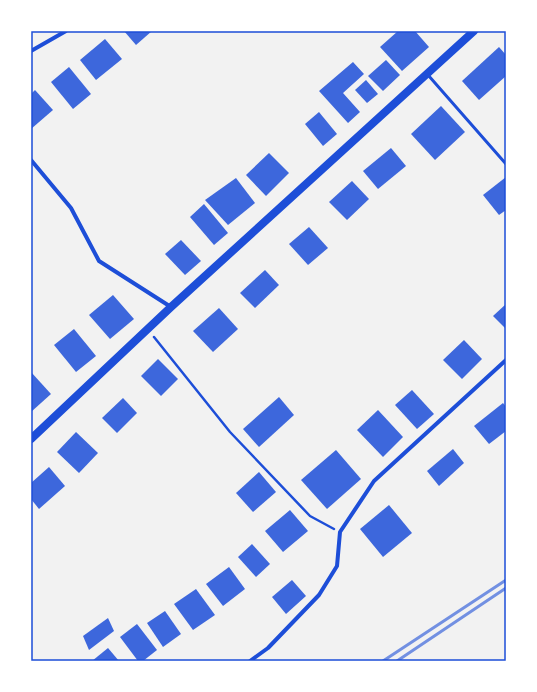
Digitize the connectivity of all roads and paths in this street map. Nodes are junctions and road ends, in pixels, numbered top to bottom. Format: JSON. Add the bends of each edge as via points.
{"nodes":[{"id":1,"x":66,"y":31,"type":"edge"},
{"id":2,"x":474,"y":31,"type":"edge"},
{"id":3,"x":31,"y":51,"type":"edge"},
{"id":4,"x":428,"y":75,"type":"junction"},
{"id":5,"x":31,"y":160,"type":"edge"},
{"id":6,"x":506,"y":164,"type":"edge"},
{"id":7,"x":171,"y":307,"type":"junction"},
{"id":8,"x":148,"y":328,"type":"junction"},
{"id":9,"x":506,"y":360,"type":"edge"},
{"id":10,"x":31,"y":439,"type":"edge"},
{"id":11,"x":340,"y":532,"type":"junction"},
{"id":12,"x":250,"y":661,"type":"edge"}],
"edges":[{"from":1,"to":3,"type":"street"},
{"from":2,"to":4,"type":"main road"},
{"from":4,"to":6,"type":"lane"},
{"from":4,"to":7,"type":"main road"},
{"from":5,"to":7,"type":"street","via":[[71,208],[100,261]]},
{"from":7,"to":8,"type":"main road"},
{"from":8,"to":10,"type":"main road"},
{"from":8,"to":11,"type":"path","via":[[230,432],[310,516]]},
{"from":9,"to":11,"type":"street","via":[[374,481]]},
{"from":11,"to":12,"type":"street","via":[[337,566],[319,595],[268,648]]}]}
